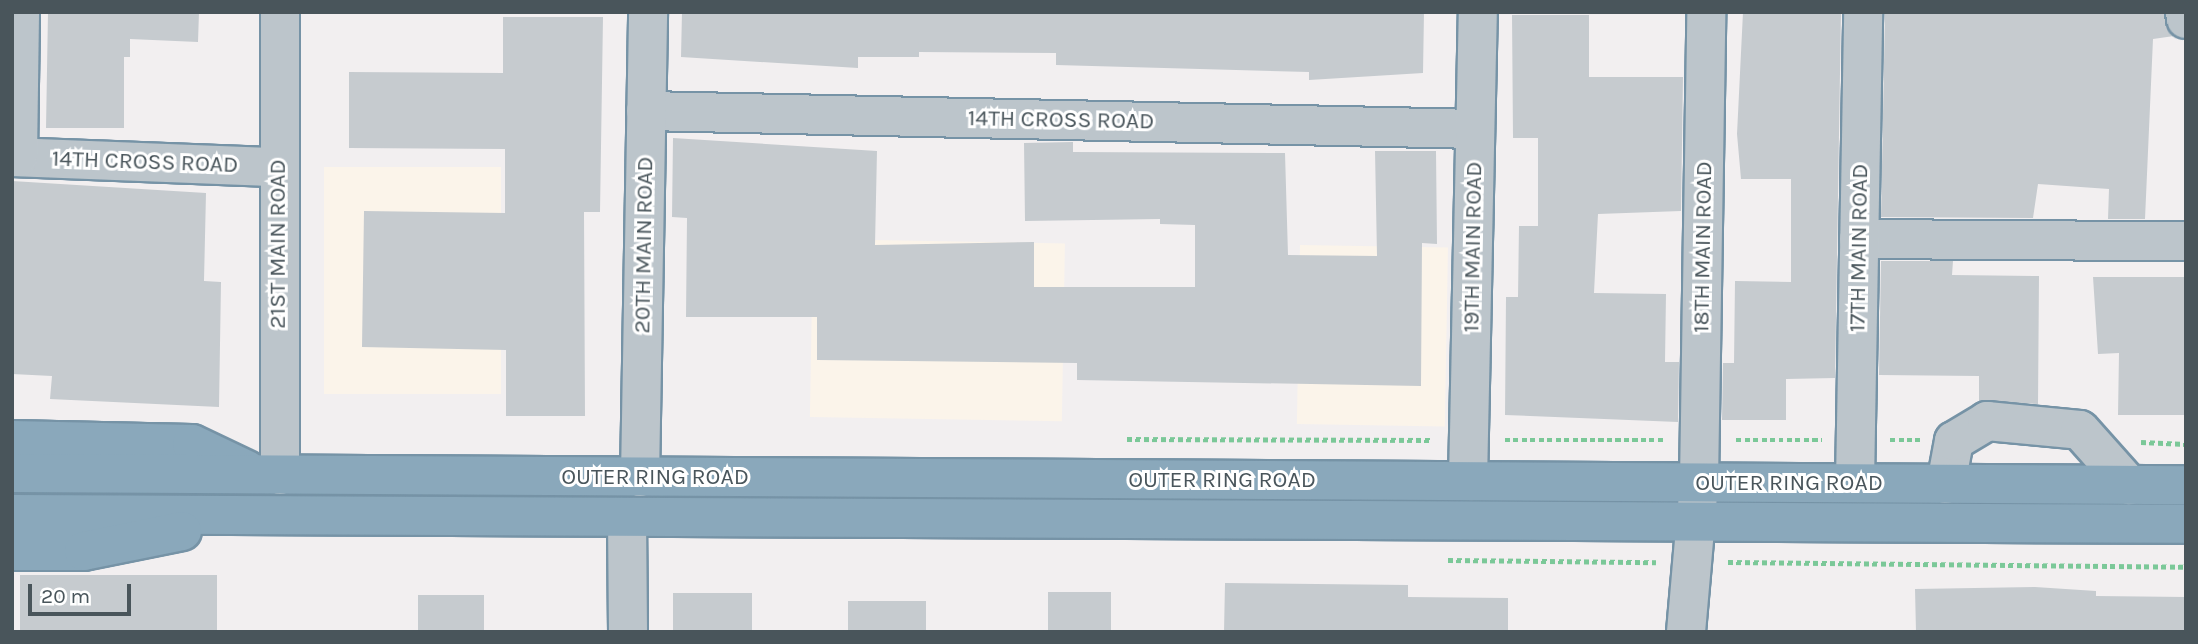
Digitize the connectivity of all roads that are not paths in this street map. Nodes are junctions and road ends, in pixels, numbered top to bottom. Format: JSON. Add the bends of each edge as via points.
{"nodes":[{"id":1,"x":20,"y":12,"type":"edge"},
{"id":2,"x":280,"y":12,"type":"edge"},
{"id":3,"x":648,"y":12,"type":"edge"},
{"id":4,"x":1478,"y":12,"type":"edge"},
{"id":5,"x":1706,"y":12,"type":"edge"},
{"id":6,"x":1863,"y":12,"type":"edge"},
{"id":7,"x":2185,"y":12,"type":"edge"},
{"id":8,"x":2186,"y":19,"type":"edge"},
{"id":9,"x":646,"y":111,"type":"junction"},
{"id":10,"x":1475,"y":129,"type":"junction"},
{"id":11,"x":15,"y":157,"type":"edge"},
{"id":12,"x":278,"y":167,"type":"junction"},
{"id":13,"x":1859,"y":239,"type":"junction"},
{"id":14,"x":2186,"y":241,"type":"edge"},
{"id":15,"x":12,"y":440,"type":"edge"},
{"id":16,"x":12,"y":472,"type":"edge"},
{"id":17,"x":269,"y":475,"type":"junction"},
{"id":18,"x":640,"y":477,"type":"junction"},
{"id":19,"x":1468,"y":481,"type":"junction"},
{"id":20,"x":1699,"y":482,"type":"junction"},
{"id":21,"x":1855,"y":484,"type":"junction"},
{"id":22,"x":1946,"y":484,"type":"junction"},
{"id":23,"x":2129,"y":485,"type":"junction"},
{"id":24,"x":2186,"y":485,"type":"edge"},
{"id":25,"x":12,"y":514,"type":"edge"},
{"id":26,"x":259,"y":515,"type":"junction"},
{"id":27,"x":626,"y":517,"type":"junction"},
{"id":28,"x":1696,"y":523,"type":"junction"},
{"id":29,"x":2186,"y":524,"type":"edge"},
{"id":30,"x":12,"y":551,"type":"edge"},
{"id":31,"x":628,"y":632,"type":"edge"},
{"id":32,"x":1686,"y":632,"type":"edge"}],
"edges":[{"from":1,"to":11,"type":"street"},
{"from":2,"to":12,"type":"street","name":"21ST MAIN ROAD"},
{"from":3,"to":9,"type":"street","name":"20TH MAIN ROAD"},
{"from":4,"to":10,"type":"street","name":"19TH MAIN ROAD"},
{"from":5,"to":20,"type":"street","name":"18TH MAIN ROAD"},
{"from":6,"to":13,"type":"street","name":"17TH MAIN ROAD"},
{"from":7,"to":8,"type":"street"},
{"from":9,"to":10,"type":"street","name":"14TH CROSS ROAD"},
{"from":9,"to":18,"type":"street","name":"20TH MAIN ROAD"},
{"from":10,"to":19,"type":"street","name":"19TH MAIN ROAD"},
{"from":11,"to":12,"type":"street","name":"14TH CROSS ROAD"},
{"from":12,"to":17,"type":"street","name":"21ST MAIN ROAD"},
{"from":13,"to":14,"type":"street"},
{"from":13,"to":21,"type":"street","name":"17TH MAIN ROAD"},
{"from":15,"to":17,"type":"highway","via":[[192,444]]},
{"from":16,"to":17,"type":"highway","name":"OUTER RING ROAD"},
{"from":17,"to":18,"type":"highway","name":"OUTER RING ROAD"},
{"from":18,"to":19,"type":"highway","name":"OUTER RING ROAD"},
{"from":19,"to":20,"type":"highway","name":"OUTER RING ROAD"},
{"from":20,"to":21,"type":"highway","name":"OUTER RING ROAD"},
{"from":20,"to":28,"type":"street","name":"18TH MAIN ROAD"},
{"from":21,"to":22,"type":"highway","name":"OUTER RING ROAD"},
{"from":22,"to":23,"type":"highway","name":"OUTER RING ROAD"},
{"from":22,"to":23,"type":"street","via":[[1954,441],[1987,421],[2080,430]]},
{"from":23,"to":24,"type":"highway","name":"OUTER RING ROAD"},
{"from":25,"to":26,"type":"highway"},
{"from":26,"to":27,"type":"highway","name":"OUTER RING ROAD"},
{"from":26,"to":30,"type":"highway","via":[[84,551]]},
{"from":27,"to":28,"type":"highway","name":"OUTER RING ROAD"},
{"from":27,"to":31,"type":"street"},
{"from":28,"to":29,"type":"highway","name":"OUTER RING ROAD"},
{"from":28,"to":32,"type":"street"}]}
